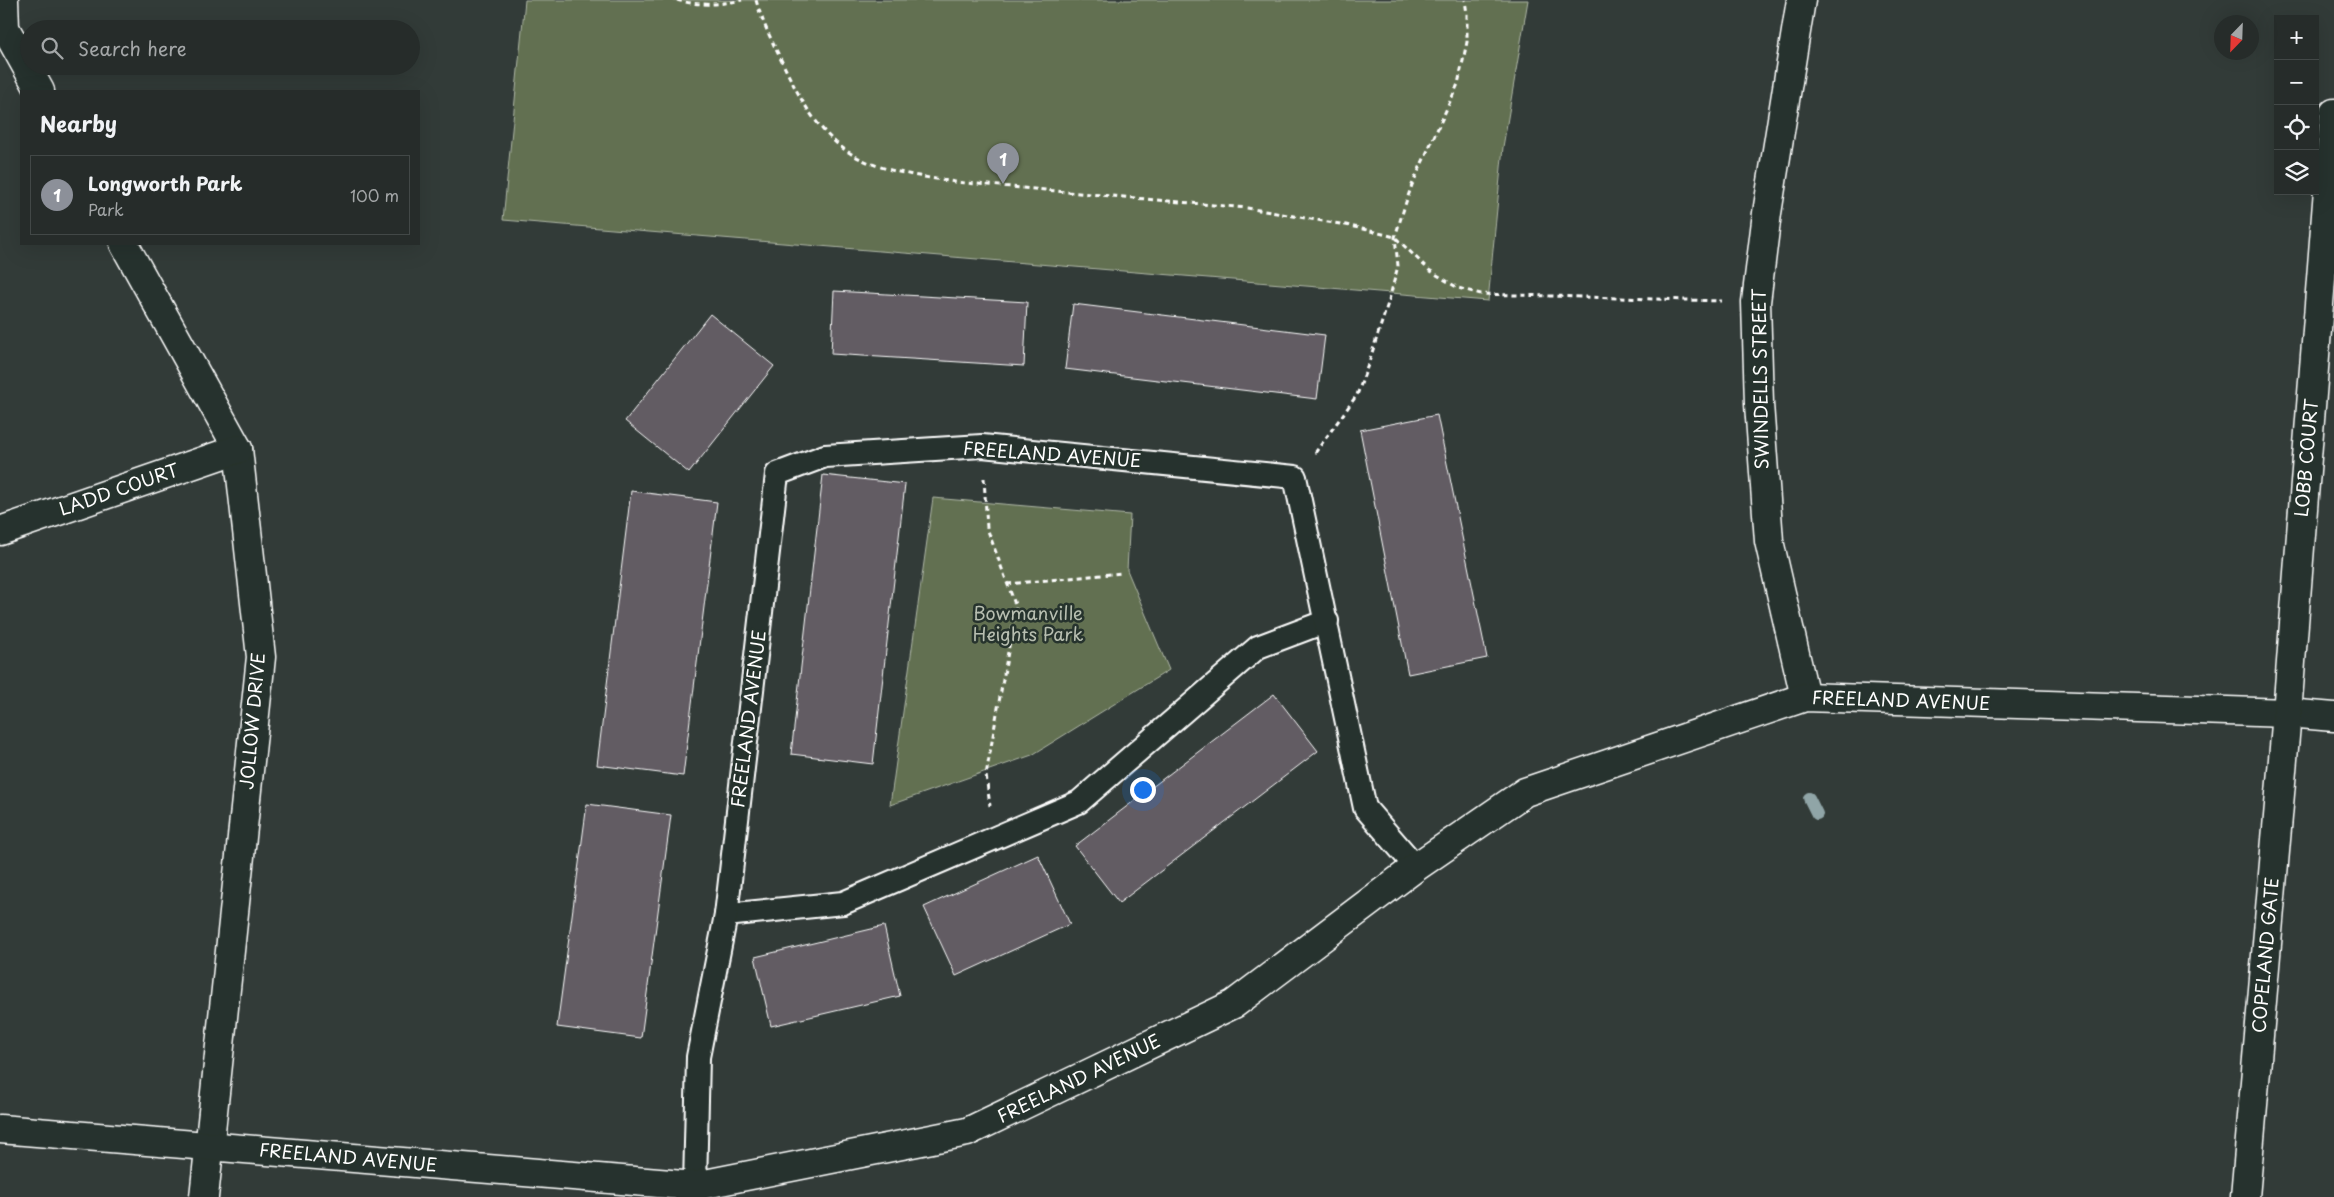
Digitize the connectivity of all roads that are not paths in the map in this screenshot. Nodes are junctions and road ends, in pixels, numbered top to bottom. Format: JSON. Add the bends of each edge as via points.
{"nodes":[{"id":1,"x":4,"y":0,"type":"edge"},
{"id":2,"x":1801,"y":0,"type":"edge"},
{"id":3,"x":20,"y":55,"type":"edge"},
{"id":4,"x":31,"y":75,"type":"edge"},
{"id":5,"x":39,"y":90,"type":"edge"},
{"id":6,"x":2334,"y":113,"type":"edge"},
{"id":7,"x":125,"y":245,"type":"edge"},
{"id":8,"x":238,"y":449,"type":"junction"},
{"id":9,"x":0,"y":531,"type":"edge"},
{"id":10,"x":1327,"y":622,"type":"junction"},
{"id":11,"x":1805,"y":697,"type":"junction"},
{"id":12,"x":2287,"y":713,"type":"junction"},
{"id":13,"x":2334,"y":717,"type":"edge"},
{"id":14,"x":1416,"y":867,"type":"junction"},
{"id":15,"x":726,"y":915,"type":"junction"},
{"id":16,"x":0,"y":1129,"type":"edge"},
{"id":17,"x":208,"y":1147,"type":"junction"},
{"id":18,"x":695,"y":1186,"type":"junction"},
{"id":19,"x":204,"y":1197,"type":"edge"},
{"id":20,"x":2245,"y":1197,"type":"edge"}],
"edges":[{"from":1,"to":3,"type":"street","via":[[5,28]]},
{"from":2,"to":11,"type":"street","name":"SWINDELLS STREET","via":[[1756,302],[1758,404],[1770,541]]},
{"from":4,"to":5,"type":"street"},
{"from":6,"to":12,"type":"street","name":"LOBB COURT"},
{"from":7,"to":8,"type":"street","name":"JOLLOW DRIVE"},
{"from":8,"to":9,"type":"street","name":"LADD COURT"},
{"from":8,"to":17,"type":"street","name":"JOLLOW DRIVE","via":[[261,657]]},
{"from":10,"to":14,"type":"lane","via":[[1365,808]]},
{"from":10,"to":15,"type":"lane","via":[[1258,647],[1080,802],[843,903]]},
{"from":10,"to":15,"type":"lane","name":"FREELAND AVENUE","via":[[1295,477],[982,446],[825,456],[777,474]]},
{"from":11,"to":12,"type":"street","name":"FREELAND AVENUE"},
{"from":11,"to":14,"type":"street","name":"FREELAND AVENUE","via":[[1525,792]]},
{"from":12,"to":13,"type":"street","name":"FREELAND AVENUE"},
{"from":12,"to":20,"type":"street","name":"COPELAND GATE"},
{"from":14,"to":18,"type":"street","name":"FREELAND AVENUE","via":[[1234,1004],[967,1132]]},
{"from":15,"to":18,"type":"lane","name":"FREELAND AVENUE","via":[[698,1057]]},
{"from":16,"to":17,"type":"street","name":"FREELAND AVENUE"},
{"from":17,"to":18,"type":"street","name":"FREELAND AVENUE"},
{"from":17,"to":19,"type":"street","name":"JOLLOW DRIVE"}]}
